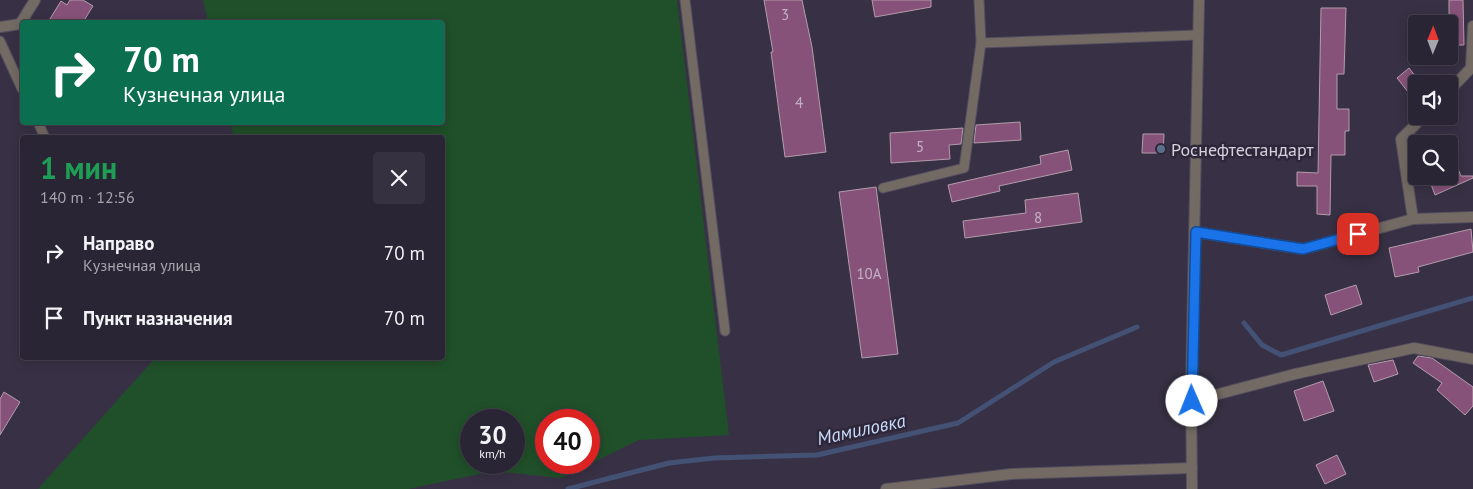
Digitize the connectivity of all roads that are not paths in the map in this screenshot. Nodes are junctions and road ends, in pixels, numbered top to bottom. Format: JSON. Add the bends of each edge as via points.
{"nodes":[{"id":1,"x":35,"y":0,"type":"edge"},
{"id":2,"x":685,"y":0,"type":"edge"},
{"id":3,"x":979,"y":0,"type":"edge"},
{"id":4,"x":1199,"y":0,"type":"edge"},
{"id":5,"x":22,"y":20,"type":"edge"},
{"id":6,"x":20,"y":24,"type":"edge"},
{"id":7,"x":1473,"y":26,"type":"edge"},
{"id":8,"x":0,"y":27,"type":"edge"},
{"id":9,"x":1197,"y":35,"type":"junction"},
{"id":10,"x":0,"y":41,"type":"edge"},
{"id":11,"x":981,"y":42,"type":"junction"},
{"id":12,"x":1458,"y":82,"type":"edge"},
{"id":13,"x":20,"y":85,"type":"edge"},
{"id":14,"x":1415,"y":125,"type":"edge"},
{"id":15,"x":883,"y":188,"type":"dead end"},
{"id":16,"x":1473,"y":217,"type":"edge"},
{"id":17,"x":1413,"y":219,"type":"junction"},
{"id":18,"x":1196,"y":232,"type":"junction"},
{"id":19,"x":725,"y":331,"type":"dead end"},
{"id":20,"x":1473,"y":360,"type":"edge"},
{"id":21,"x":1192,"y":401,"type":"junction"},
{"id":22,"x":1192,"y":468,"type":"junction"},
{"id":23,"x":1194,"y":487,"type":"edge"},
{"id":24,"x":886,"y":489,"type":"edge"}],
"edges":[{"from":1,"to":5,"type":"street"},
{"from":2,"to":19,"type":"lane"},
{"from":3,"to":11,"type":"lane"},
{"from":4,"to":9,"type":"street"},
{"from":6,"to":8,"type":"street"},
{"from":7,"to":12,"type":"street","via":[[1471,68]]},
{"from":9,"to":11,"type":"lane"},
{"from":9,"to":18,"type":"street"},
{"from":10,"to":13,"type":"lane"},
{"from":11,"to":15,"type":"lane","via":[[964,168]]},
{"from":14,"to":17,"type":"street","via":[[1402,139]]},
{"from":16,"to":17,"type":"street"},
{"from":17,"to":18,"type":"street","via":[[1303,249]]},
{"from":18,"to":21,"type":"street"},
{"from":20,"to":21,"type":"street","via":[[1414,348]]},
{"from":21,"to":22,"type":"street"},
{"from":22,"to":23,"type":"street"},
{"from":22,"to":24,"type":"street","via":[[1011,474]]}]}
